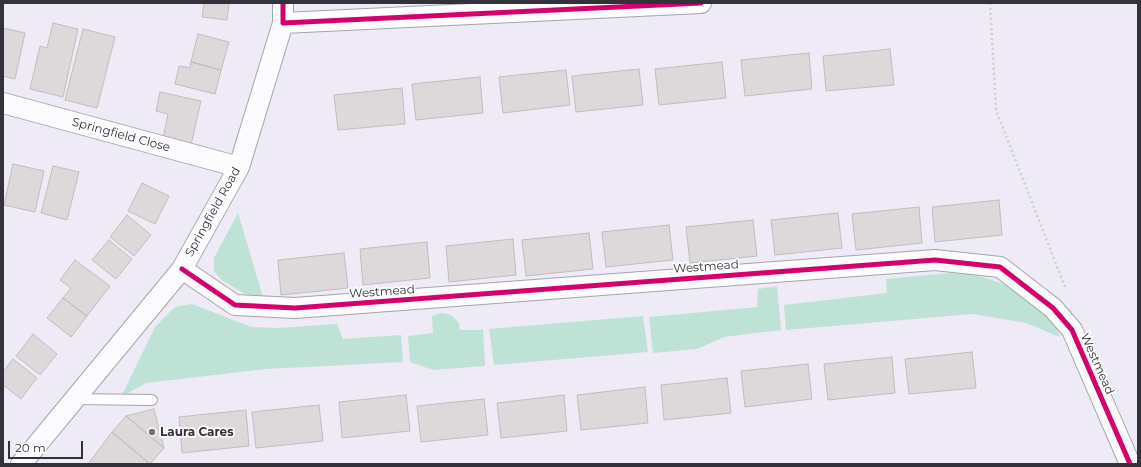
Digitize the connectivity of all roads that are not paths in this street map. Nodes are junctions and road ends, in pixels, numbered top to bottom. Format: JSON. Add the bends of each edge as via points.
{"nodes":[{"id":1,"x":284,"y":3,"type":"edge"},
{"id":2,"x":701,"y":3,"type":"edge"},
{"id":3,"x":681,"y":4,"type":"edge"},
{"id":4,"x":283,"y":23,"type":"junction"},
{"id":5,"x":3,"y":103,"type":"edge"},
{"id":6,"x":239,"y":167,"type":"junction"},
{"id":7,"x":182,"y":269,"type":"junction"},
{"id":8,"x":74,"y":399,"type":"junction"},
{"id":9,"x":152,"y":400,"type":"dead end"},
{"id":10,"x":21,"y":464,"type":"edge"},
{"id":11,"x":1130,"y":464,"type":"edge"}],
"edges":[{"from":1,"to":4,"type":"street","name":"Springfield Road"},
{"from":2,"to":3,"type":"street"},
{"from":3,"to":4,"type":"street"},
{"from":4,"to":6,"type":"street","name":"Springfield Road"},
{"from":5,"to":6,"type":"street","name":"Springfield Close"},
{"from":6,"to":7,"type":"street","name":"Springfield Road"},
{"from":7,"to":8,"type":"street","name":"Springfield Road"},
{"from":7,"to":11,"type":"street","name":"Westmead","via":[[235,305],[295,308],[935,260],[1000,267],[1053,308],[1072,330]]},
{"from":8,"to":9,"type":"lane"},
{"from":8,"to":10,"type":"street","name":"Springfield Road"}]}
